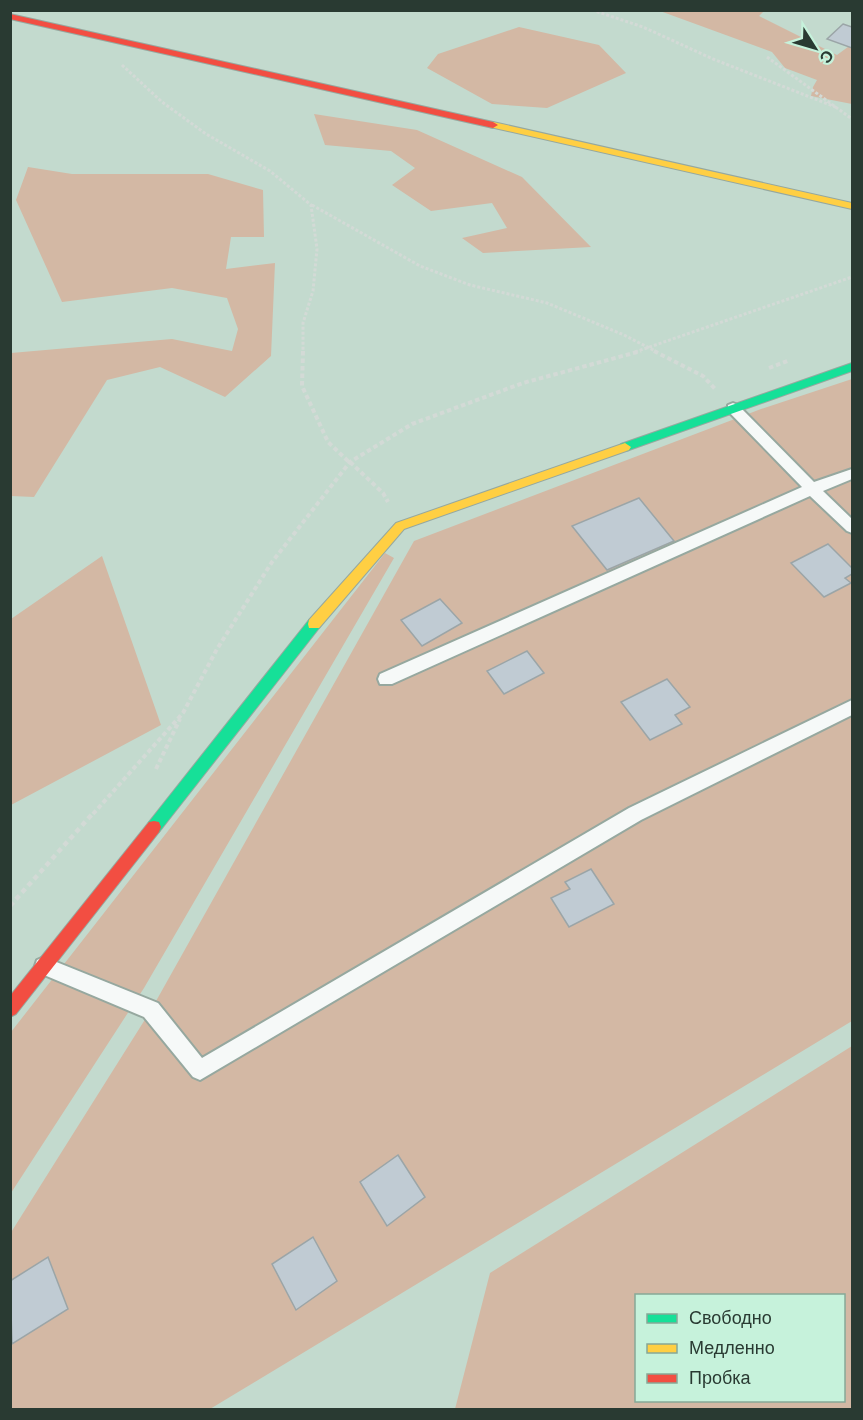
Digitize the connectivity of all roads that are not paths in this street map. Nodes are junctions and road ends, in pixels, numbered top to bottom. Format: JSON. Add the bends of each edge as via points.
{"nodes":[{"id":1,"x":10,"y":16,"type":"edge"},
{"id":2,"x":852,"y":206,"type":"edge"},
{"id":3,"x":852,"y":368,"type":"edge"},
{"id":4,"x":733,"y":408,"type":"junction"},
{"id":5,"x":852,"y":474,"type":"edge"},
{"id":6,"x":812,"y":489,"type":"junction"},
{"id":7,"x":852,"y":526,"type":"edge"},
{"id":8,"x":386,"y":679,"type":"dead end"},
{"id":9,"x":852,"y":707,"type":"edge"},
{"id":10,"x":44,"y":966,"type":"junction"},
{"id":11,"x":10,"y":1010,"type":"edge"}],
"edges":[{"from":1,"to":2,"type":"street"},
{"from":3,"to":4,"type":"street"},
{"from":4,"to":6,"type":"lane"},
{"from":4,"to":10,"type":"street","via":[[400,526],[334,599]]},
{"from":5,"to":6,"type":"lane"},
{"from":6,"to":7,"type":"lane"},
{"from":6,"to":8,"type":"lane"},
{"from":9,"to":10,"type":"lane","via":[[635,814],[200,1070],[151,1010]]},
{"from":10,"to":11,"type":"street"}]}
